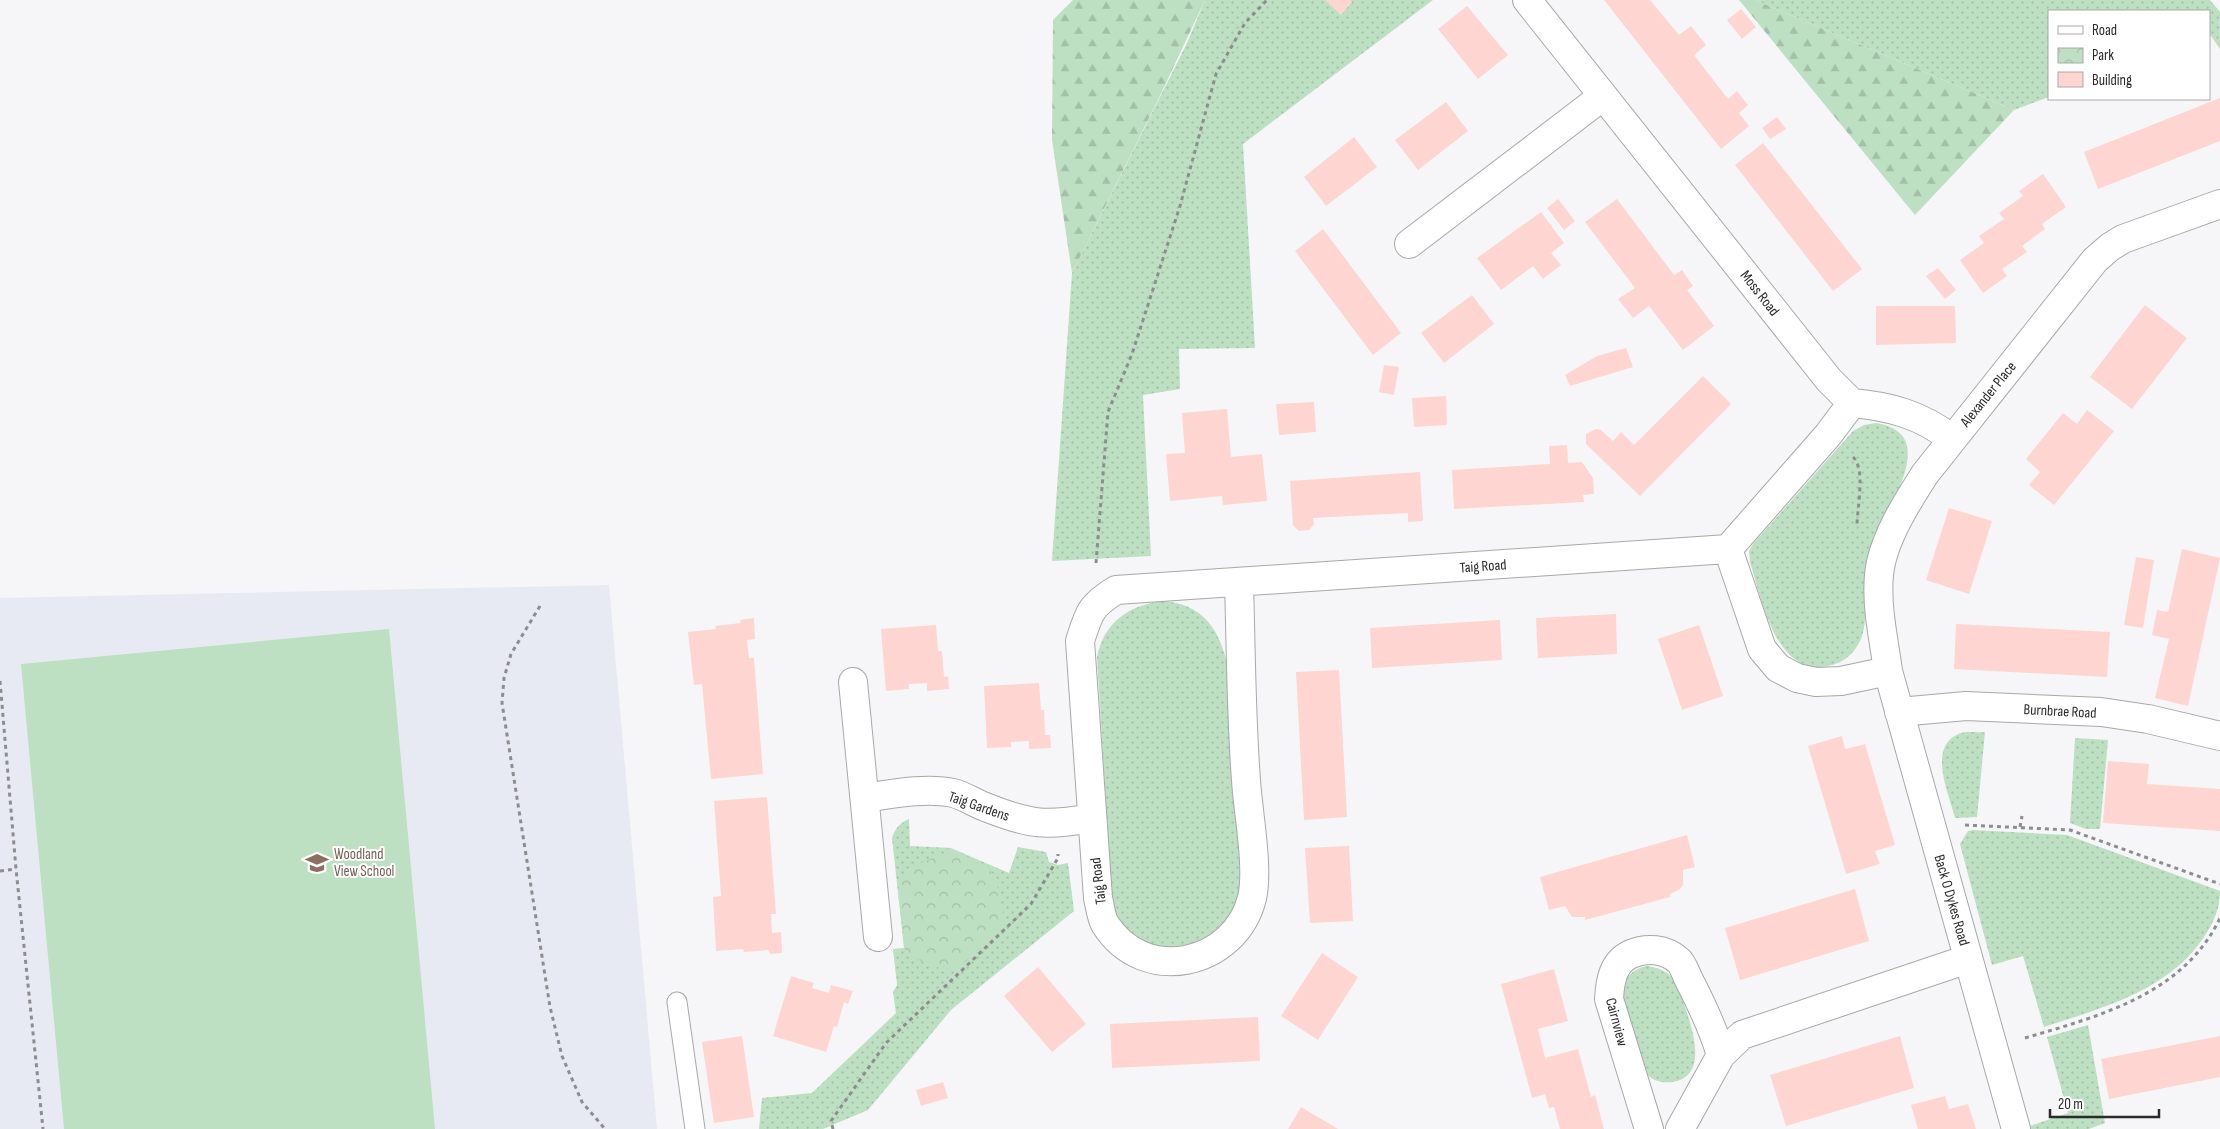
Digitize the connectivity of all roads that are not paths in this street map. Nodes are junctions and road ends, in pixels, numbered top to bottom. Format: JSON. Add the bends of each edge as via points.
{"nodes":[{"id":1,"x":1527,"y":0,"type":"edge"},
{"id":2,"x":1603,"y":96,"type":"junction"},
{"id":3,"x":2220,"y":204,"type":"edge"},
{"id":4,"x":1409,"y":244,"type":"dead end"},
{"id":5,"x":1852,"y":403,"type":"junction"},
{"id":6,"x":1952,"y":438,"type":"junction"},
{"id":7,"x":1728,"y":549,"type":"junction"},
{"id":8,"x":1239,"y":583,"type":"junction"},
{"id":9,"x":1888,"y":671,"type":"junction"},
{"id":10,"x":853,"y":682,"type":"dead end"},
{"id":11,"x":1899,"y":712,"type":"junction"},
{"id":12,"x":2220,"y":736,"type":"edge"},
{"id":13,"x":865,"y":798,"type":"junction"},
{"id":14,"x":1092,"y":818,"type":"junction"},
{"id":15,"x":878,"y":937,"type":"dead end"},
{"id":16,"x":1968,"y":959,"type":"junction"},
{"id":17,"x":677,"y":1002,"type":"dead end"},
{"id":18,"x":1721,"y":1055,"type":"junction"},
{"id":19,"x":695,"y":1129,"type":"edge"},
{"id":20,"x":1649,"y":1129,"type":"edge"},
{"id":21,"x":1680,"y":1129,"type":"edge"},
{"id":22,"x":2016,"y":1129,"type":"edge"}],
"edges":[{"from":1,"to":2,"type":"street","name":"Moss Road"},
{"from":2,"to":4,"type":"street"},
{"from":2,"to":5,"type":"street","name":"Moss Road","via":[[1829,380]]},
{"from":3,"to":6,"type":"street","name":"Alexander Place","via":[[2123,239],[2102,253]]},
{"from":5,"to":6,"type":"street","via":[[1882,405],[1926,421]]},
{"from":5,"to":7,"type":"street"},
{"from":6,"to":9,"type":"street","name":"Alexander Place","via":[[1906,503],[1890,535],[1879,574],[1879,607]]},
{"from":7,"to":8,"type":"street","name":"Taig Road"},
{"from":7,"to":9,"type":"street","via":[[1762,649],[1778,668],[1797,678],[1816,682]]},
{"from":8,"to":14,"type":"street","name":"Taig Road","via":[[1116,590],[1098,601],[1080,641]]},
{"from":8,"to":14,"type":"street","name":"Taig Road","via":[[1246,780],[1254,874],[1252,897],[1244,918],[1228,939],[1202,956],[1177,962],[1154,960],[1134,952],[1105,923],[1098,898]]},
{"from":9,"to":11,"type":"street","name":"Back O Dykes Road"},
{"from":10,"to":13,"type":"street"},
{"from":11,"to":12,"type":"street","name":"Burnbrae Road","via":[[1966,706],[2101,712]]},
{"from":11,"to":16,"type":"street","name":"Back O Dykes Road"},
{"from":13,"to":14,"type":"street","name":"Taig Gardens","via":[[909,791],[952,793],[1021,820],[1040,824]]},
{"from":13,"to":15,"type":"street"},
{"from":16,"to":18,"type":"street","via":[[1742,1035]]},
{"from":16,"to":22,"type":"street","name":"Back O Dykes Road"},
{"from":17,"to":19,"type":"lane"},
{"from":18,"to":20,"type":"street","name":"Cairnview","via":[[1712,1026],[1680,961],[1654,949],[1639,950],[1618,965],[1610,979],[1608,999]]},
{"from":18,"to":21,"type":"street"}]}
